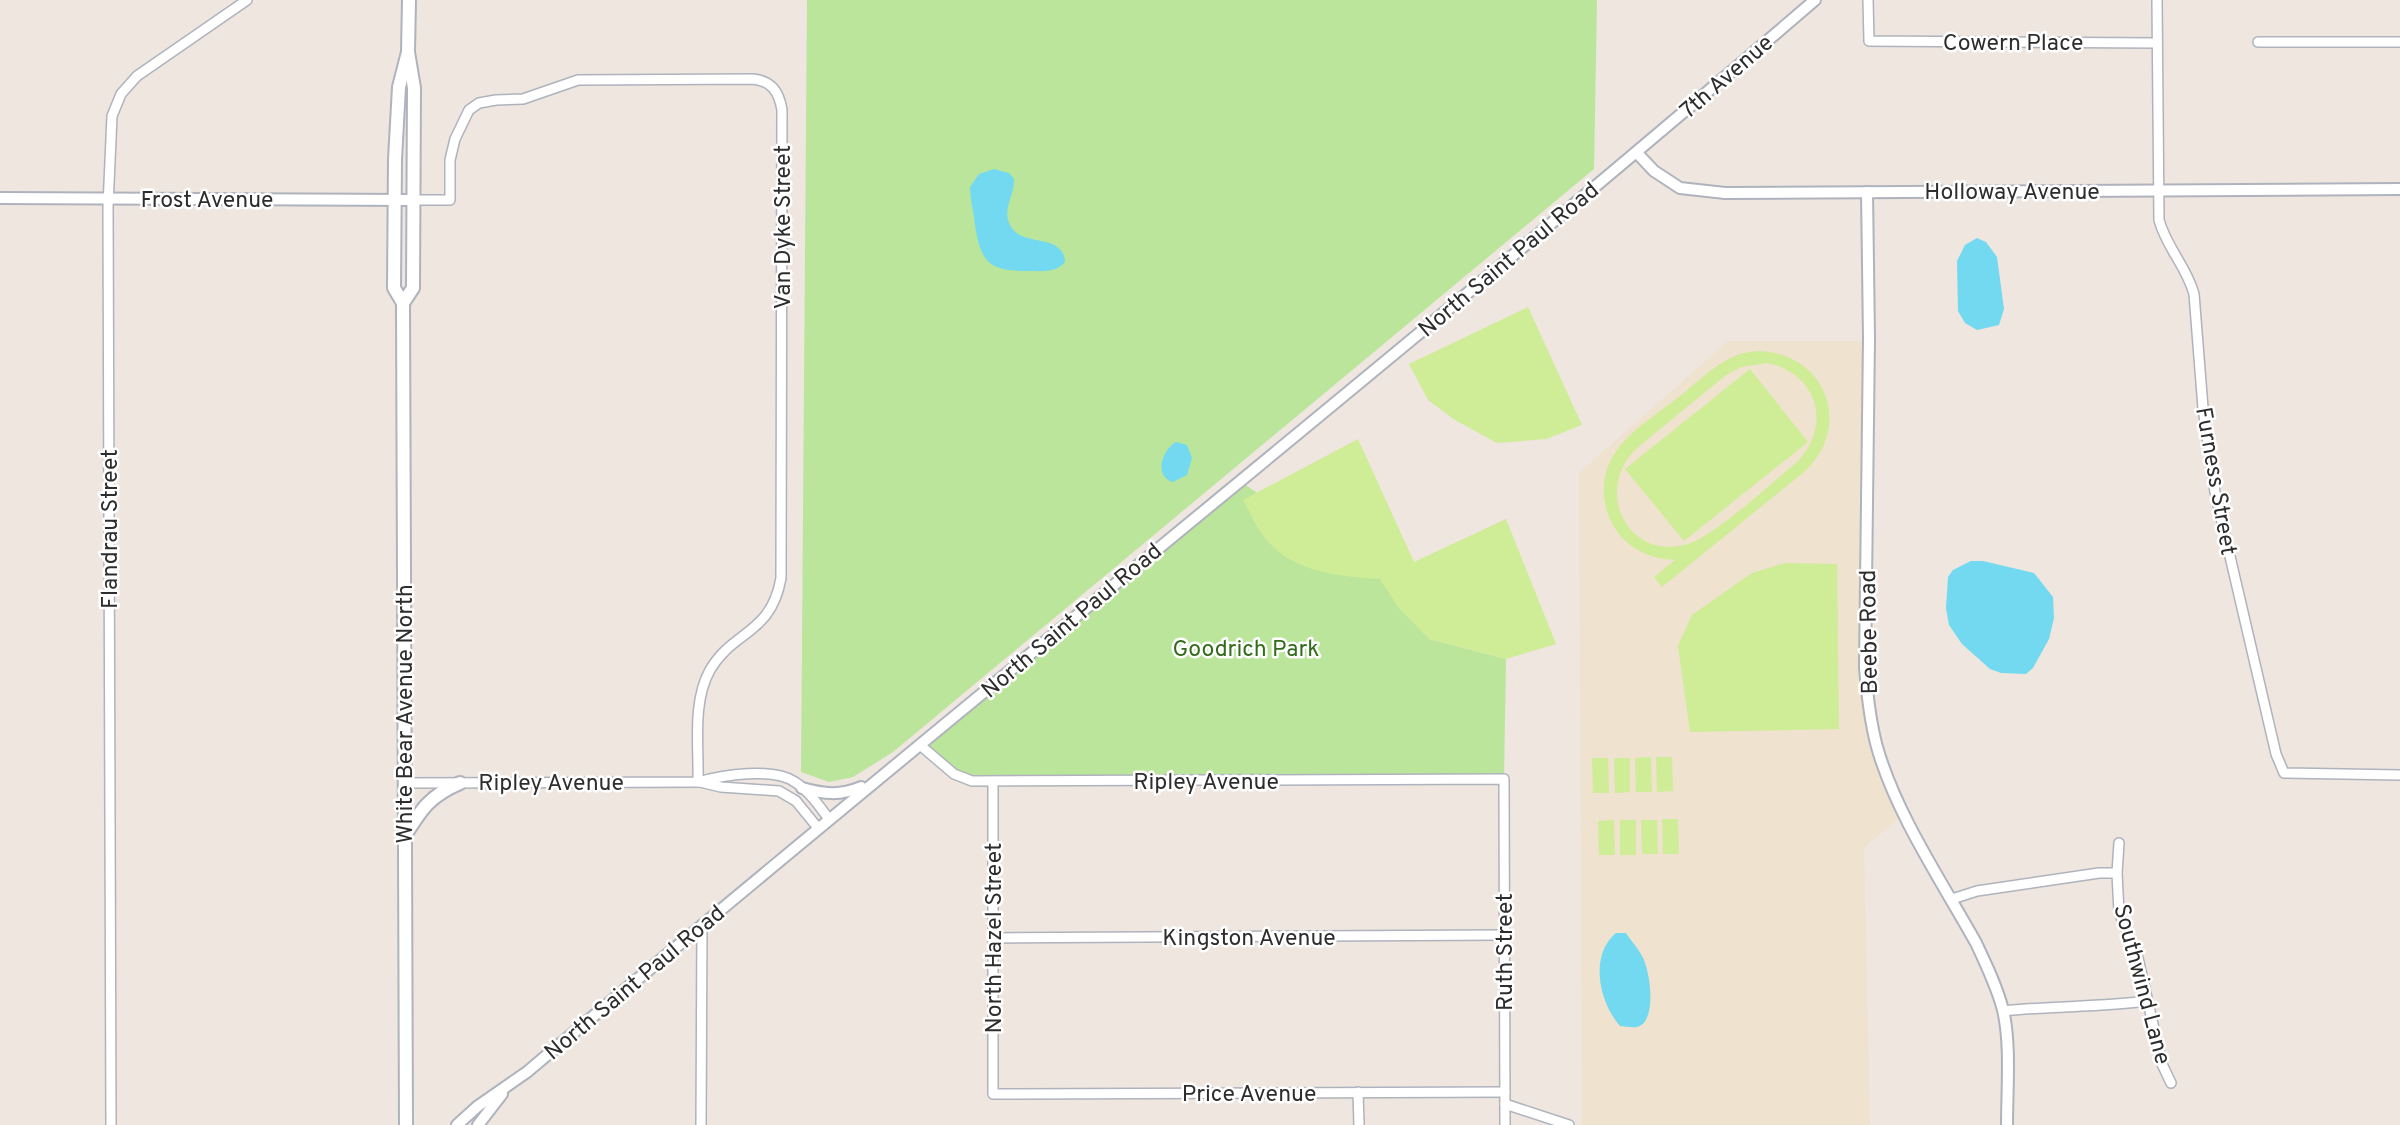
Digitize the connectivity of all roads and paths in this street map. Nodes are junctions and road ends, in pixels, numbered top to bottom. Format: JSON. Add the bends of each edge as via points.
{"nodes":[{"id":1,"x":247,"y":0,"type":"edge"},
{"id":2,"x":409,"y":0,"type":"edge"},
{"id":3,"x":1815,"y":0,"type":"edge"},
{"id":4,"x":1868,"y":0,"type":"edge"},
{"id":5,"x":2157,"y":0,"type":"edge"},
{"id":6,"x":2258,"y":42,"type":"dead end"},
{"id":7,"x":2400,"y":42,"type":"edge"},
{"id":8,"x":2157,"y":43,"type":"junction"},
{"id":9,"x":408,"y":52,"type":"junction"},
{"id":10,"x":1637,"y":153,"type":"junction"},
{"id":11,"x":2400,"y":189,"type":"edge"},
{"id":12,"x":2157,"y":191,"type":"junction"},
{"id":13,"x":1867,"y":192,"type":"junction"},
{"id":14,"x":0,"y":198,"type":"edge"},
{"id":15,"x":109,"y":198,"type":"junction"},
{"id":16,"x":395,"y":200,"type":"junction"},
{"id":17,"x":413,"y":200,"type":"junction"},
{"id":18,"x":404,"y":303,"type":"junction"},
{"id":19,"x":920,"y":745,"type":"junction"},
{"id":20,"x":2400,"y":775,"type":"edge"},
{"id":21,"x":1504,"y":779,"type":"joint"},
{"id":22,"x":698,"y":782,"type":"junction"},
{"id":23,"x":874,"y":782,"type":"junction"},
{"id":24,"x":993,"y":782,"type":"junction"},
{"id":25,"x":404,"y":783,"type":"junction"},
{"id":26,"x":460,"y":783,"type":"junction"},
{"id":27,"x":802,"y":788,"type":"junction"},
{"id":28,"x":829,"y":819,"type":"junction"},
{"id":29,"x":818,"y":828,"type":"junction"},
{"id":30,"x":404,"y":838,"type":"junction"},
{"id":31,"x":2119,"y":843,"type":"dead end"},
{"id":32,"x":2117,"y":873,"type":"junction"},
{"id":33,"x":1952,"y":899,"type":"junction"},
{"id":34,"x":702,"y":925,"type":"junction"},
{"id":35,"x":1504,"y":935,"type":"junction"},
{"id":36,"x":993,"y":938,"type":"junction"},
{"id":37,"x":2148,"y":1001,"type":"junction"},
{"id":38,"x":2003,"y":1011,"type":"junction"},
{"id":39,"x":2171,"y":1083,"type":"dead end"},
{"id":40,"x":505,"y":1088,"type":"junction"},
{"id":41,"x":1505,"y":1092,"type":"junction"},
{"id":42,"x":1358,"y":1093,"type":"junction"},
{"id":43,"x":993,"y":1094,"type":"joint"},
{"id":44,"x":1505,"y":1104,"type":"junction"},
{"id":45,"x":111,"y":1125,"type":"edge"},
{"id":46,"x":406,"y":1125,"type":"edge"},
{"id":47,"x":457,"y":1125,"type":"edge"},
{"id":48,"x":478,"y":1125,"type":"edge"},
{"id":49,"x":701,"y":1125,"type":"edge"},
{"id":50,"x":1359,"y":1125,"type":"edge"},
{"id":51,"x":1505,"y":1125,"type":"edge"},
{"id":52,"x":1569,"y":1125,"type":"edge"},
{"id":53,"x":2007,"y":1125,"type":"edge"}],
"edges":[{"from":1,"to":15,"type":"street","name":"Flandrau Street","via":[[137,76],[121,94],[112,117]]},
{"from":2,"to":9,"type":"main road","name":"White Bear Avenue North"},
{"from":3,"to":10,"type":"street","name":"7th Avenue"},
{"from":4,"to":8,"type":"street","name":"Cowern Place","via":[[1869,41]]},
{"from":5,"to":8,"type":"street","name":"Furness Street"},
{"from":6,"to":7,"type":"street"},
{"from":8,"to":12,"type":"street","name":"Furness Street"},
{"from":9,"to":16,"type":"main road","name":"White Bear Avenue North","via":[[399,88]]},
{"from":9,"to":17,"type":"main road","name":"White Bear Avenue North","via":[[414,88]]},
{"from":10,"to":13,"type":"street","name":"Holloway Avenue","via":[[1654,172],[1680,188],[1725,193]]},
{"from":10,"to":19,"type":"street","name":"North Saint Paul Road"},
{"from":11,"to":12,"type":"street","name":"Holloway Avenue"},
{"from":12,"to":13,"type":"street","name":"Holloway Avenue"},
{"from":12,"to":20,"type":"street","name":"Furness Street","via":[[2164,239],[2189,277],[2194,294],[2215,492],[2276,754],[2284,773]]},
{"from":13,"to":33,"type":"street","name":"Beebe Road","via":[[1867,696],[1877,747],[1894,793]]},
{"from":14,"to":15,"type":"street","name":"Frost Avenue"},
{"from":15,"to":16,"type":"street","name":"Frost Avenue"},
{"from":15,"to":45,"type":"street","name":"Flandrau Street"},
{"from":16,"to":17,"type":"street","name":"Frost Avenue"},
{"from":16,"to":18,"type":"main road","name":"White Bear Avenue North","via":[[394,288]]},
{"from":17,"to":18,"type":"main road","name":"White Bear Avenue North","via":[[412,288]]},
{"from":17,"to":22,"type":"street","name":"Van Dyke Street","via":[[450,200],[455,139],[469,110],[479,103],[523,99],[578,79],[759,79],[779,94],[781,578],[767,614],[718,657],[703,684]]},
{"from":18,"to":25,"type":"main road","name":"White Bear Avenue North"},
{"from":19,"to":23,"type":"street","name":"North Saint Paul Road"},
{"from":19,"to":24,"type":"street","name":"Ripley Avenue","via":[[954,774]]},
{"from":21,"to":24,"type":"street","name":"Ripley Avenue"},
{"from":21,"to":35,"type":"street","name":"Ruth Street"},
{"from":22,"to":26,"type":"street","name":"Ripley Avenue"},
{"from":22,"to":27,"type":"street","name":"Ripley Avenue","via":[[721,776],[768,775],[789,779]]},
{"from":22,"to":29,"type":"street","name":"Ripley Avenue","via":[[779,791],[796,801]]},
{"from":23,"to":27,"type":"street","via":[[847,793]]},
{"from":23,"to":28,"type":"street","name":"North Saint Paul Road"},
{"from":24,"to":36,"type":"street","name":"North Hazel Street"},
{"from":25,"to":26,"type":"street","name":"Ripley Avenue"},
{"from":25,"to":30,"type":"main road","name":"White Bear Avenue North"},
{"from":26,"to":30,"type":"main road","via":[[433,797]]},
{"from":27,"to":28,"type":"street","name":"Ripley Avenue"},
{"from":28,"to":29,"type":"street","name":"North Saint Paul Road"},
{"from":29,"to":34,"type":"street","name":"North Saint Paul Road"},
{"from":30,"to":46,"type":"main road","name":"White Bear Avenue North"},
{"from":31,"to":32,"type":"street","name":"Southwind Lane"},
{"from":32,"to":33,"type":"street","via":[[1977,891]]},
{"from":32,"to":37,"type":"street","name":"Southwind Lane","via":[[2119,912],[2138,958]]},
{"from":33,"to":38,"type":"street","name":"Beebe Road","via":[[1987,967]]},
{"from":34,"to":40,"type":"street","name":"North Saint Paul Road"},
{"from":34,"to":49,"type":"street"},
{"from":35,"to":36,"type":"street","name":"Kingston Avenue"},
{"from":35,"to":41,"type":"street","name":"Ruth Street"},
{"from":36,"to":43,"type":"street","name":"North Hazel Street"},
{"from":37,"to":38,"type":"street"},
{"from":37,"to":39,"type":"street","name":"Southwind Lane","via":[[2162,1064]]},
{"from":38,"to":53,"type":"street","name":"Beebe Road"},
{"from":40,"to":47,"type":"street","name":"North Saint Paul Road"},
{"from":40,"to":48,"type":"street","name":"North Saint Paul Road"},
{"from":41,"to":42,"type":"street","name":"Price Avenue"},
{"from":41,"to":44,"type":"street","name":"Ruth Street"},
{"from":42,"to":43,"type":"street","name":"Price Avenue"},
{"from":42,"to":50,"type":"street"},
{"from":44,"to":51,"type":"street","name":"Ruth Street"},
{"from":44,"to":52,"type":"street"}]}
